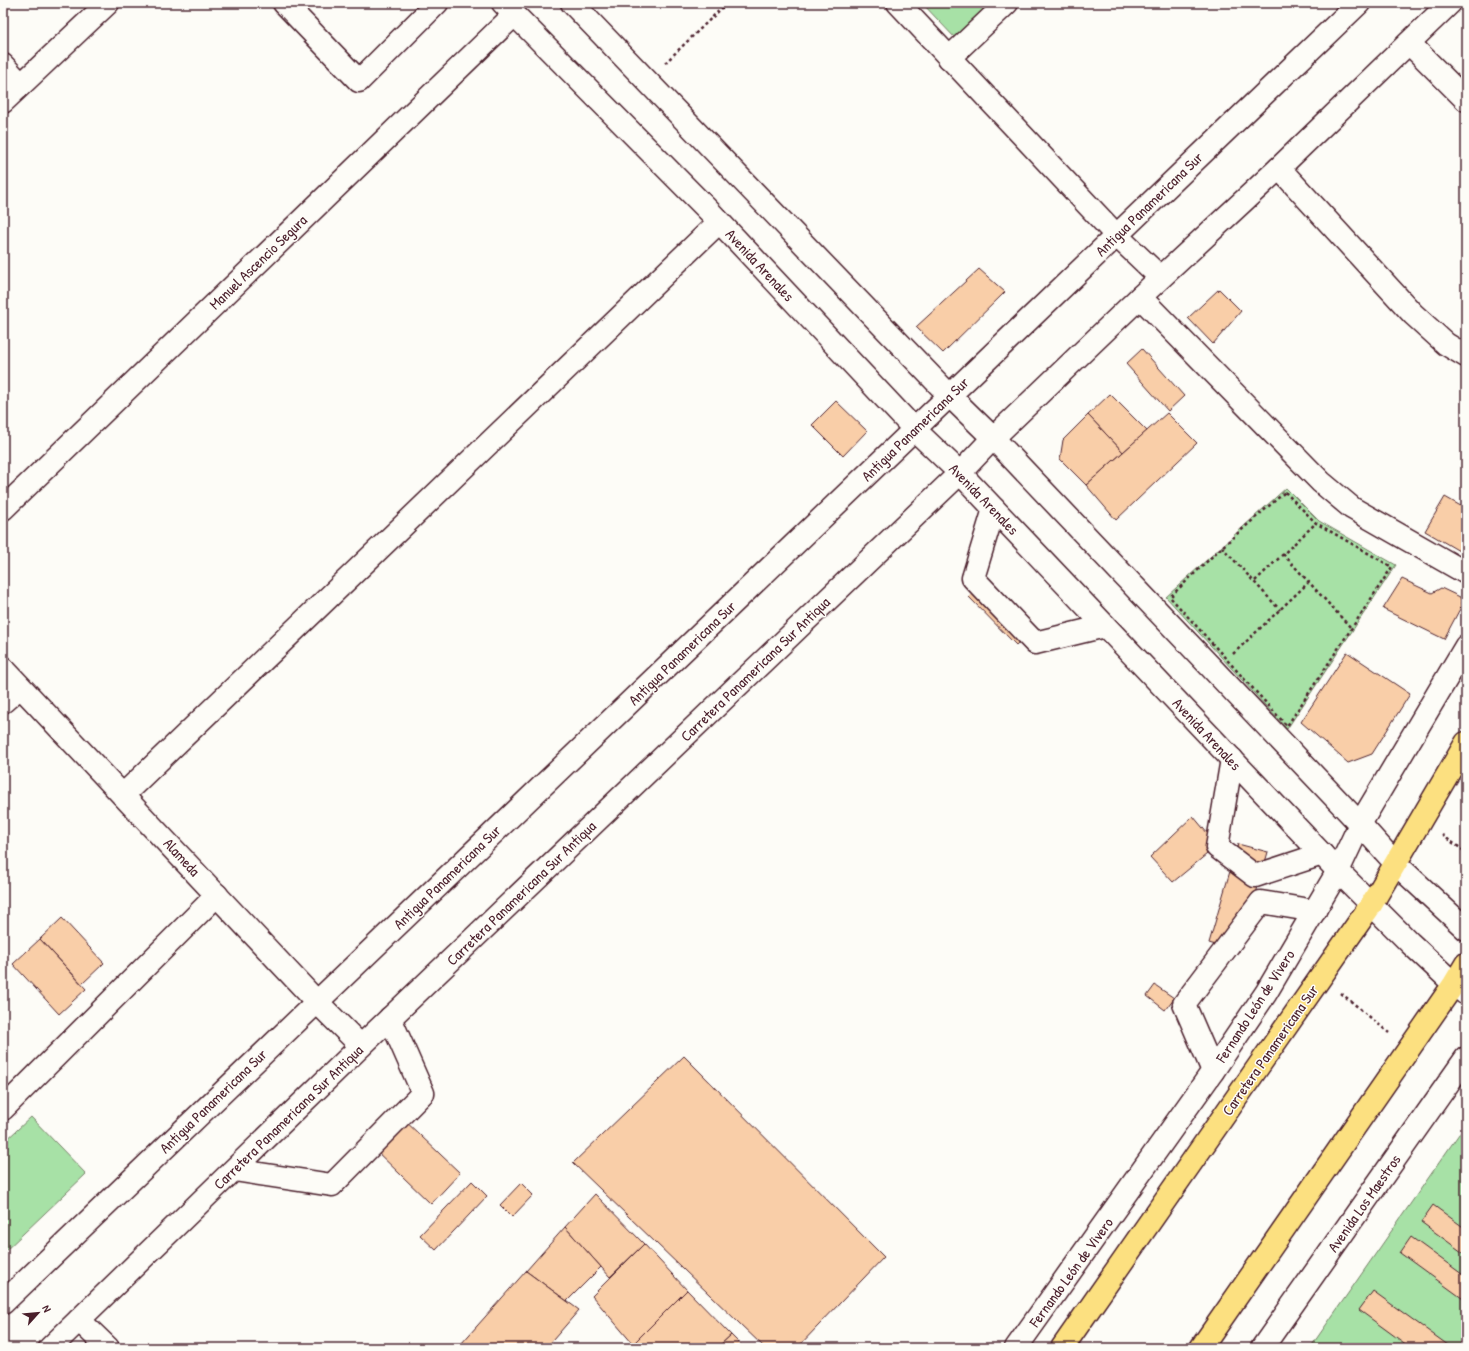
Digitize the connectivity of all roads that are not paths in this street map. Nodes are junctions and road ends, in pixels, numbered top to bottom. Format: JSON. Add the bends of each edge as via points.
{"nodes":[{"id":1,"x":108,"y":3,"type":"edge"},
{"id":2,"x":284,"y":3,"type":"edge"},
{"id":3,"x":572,"y":3,"type":"edge"},
{"id":4,"x":898,"y":3,"type":"edge"},
{"id":5,"x":1007,"y":3,"type":"edge"},
{"id":6,"x":1360,"y":3,"type":"edge"},
{"id":7,"x":1450,"y":3,"type":"edge"},
{"id":8,"x":426,"y":7,"type":"edge"},
{"id":9,"x":508,"y":9,"type":"edge"},
{"id":10,"x":1408,"y":43,"type":"junction"},
{"id":11,"x":949,"y":58,"type":"junction"},
{"id":12,"x":3,"y":65,"type":"edge"},
{"id":13,"x":21,"y":84,"type":"junction"},
{"id":14,"x":1466,"y":100,"type":"edge"},
{"id":15,"x":3,"y":102,"type":"edge"},
{"id":16,"x":1279,"y":168,"type":"junction"},
{"id":17,"x":719,"y":222,"type":"junction"},
{"id":18,"x":1116,"y":235,"type":"junction"},
{"id":19,"x":1160,"y":277,"type":"junction"},
{"id":20,"x":1140,"y":297,"type":"junction"},
{"id":21,"x":1466,"y":356,"type":"edge"},
{"id":22,"x":950,"y":396,"type":"junction"},
{"id":23,"x":915,"y":430,"type":"junction"},
{"id":24,"x":993,"y":438,"type":"junction"},
{"id":25,"x":960,"y":473,"type":"junction"},
{"id":26,"x":3,"y":509,"type":"edge"},
{"id":27,"x":994,"y":509,"type":"junction"},
{"id":28,"x":1466,"y":573,"type":"edge"},
{"id":29,"x":1105,"y":626,"type":"junction"},
{"id":30,"x":1466,"y":646,"type":"edge"},
{"id":31,"x":3,"y":668,"type":"edge"},
{"id":32,"x":20,"y":687,"type":"junction"},
{"id":33,"x":3,"y":702,"type":"edge"},
{"id":34,"x":1466,"y":744,"type":"edge"},
{"id":35,"x":1232,"y":759,"type":"junction"},
{"id":36,"x":123,"y":796,"type":"junction"},
{"id":37,"x":1360,"y":824,"type":"junction"},
{"id":38,"x":1322,"y":854,"type":"junction"},
{"id":39,"x":1396,"y":864,"type":"junction"},
{"id":40,"x":1338,"y":871,"type":"junction"},
{"id":41,"x":1255,"y":876,"type":"junction"},
{"id":42,"x":217,"y":895,"type":"junction"},
{"id":43,"x":1260,"y":902,"type":"junction"},
{"id":44,"x":1371,"y":905,"type":"junction"},
{"id":45,"x":1315,"y":911,"type":"junction"},
{"id":46,"x":1466,"y":929,"type":"edge"},
{"id":47,"x":1466,"y":964,"type":"edge"},
{"id":48,"x":1460,"y":989,"type":"edge"},
{"id":49,"x":317,"y":1002,"type":"junction"},
{"id":50,"x":390,"y":1018,"type":"junction"},
{"id":51,"x":361,"y":1046,"type":"junction"},
{"id":52,"x":1466,"y":1058,"type":"edge"},
{"id":53,"x":1213,"y":1071,"type":"junction"},
{"id":54,"x":3,"y":1109,"type":"edge"},
{"id":55,"x":234,"y":1170,"type":"junction"},
{"id":56,"x":3,"y":1303,"type":"edge"},
{"id":57,"x":79,"y":1320,"type":"junction"},
{"id":58,"x":50,"y":1348,"type":"edge"},
{"id":59,"x":108,"y":1348,"type":"edge"},
{"id":60,"x":1016,"y":1348,"type":"edge"},
{"id":61,"x":1062,"y":1348,"type":"edge"},
{"id":62,"x":1201,"y":1348,"type":"edge"},
{"id":63,"x":1262,"y":1348,"type":"edge"}],
"edges":[{"from":1,"to":13,"type":"street"},
{"from":2,"to":8,"type":"street","via":[[359,81]]},
{"from":3,"to":22,"type":"street"},
{"from":4,"to":11,"type":"street"},
{"from":5,"to":11,"type":"street"},
{"from":6,"to":18,"type":"street","name":"Antigua Panamericana Sur"},
{"from":7,"to":10,"type":"street","name":"Carretera Panamericana Sur Antiqua"},
{"from":9,"to":17,"type":"street","name":"Avenida Arenales"},
{"from":9,"to":26,"type":"street","name":"Manuel Ascencio Segura"},
{"from":10,"to":14,"type":"street"},
{"from":10,"to":16,"type":"street","name":"Carretera Panamericana Sur Antiqua"},
{"from":11,"to":18,"type":"street"},
{"from":12,"to":13,"type":"street"},
{"from":13,"to":15,"type":"street"},
{"from":16,"to":19,"type":"street","name":"Carretera Panamericana Sur Antiqua"},
{"from":16,"to":21,"type":"street","via":[[1412,314],[1446,344]]},
{"from":17,"to":23,"type":"street","name":"Avenida Arenales"},
{"from":17,"to":36,"type":"street"},
{"from":18,"to":19,"type":"street"},
{"from":18,"to":22,"type":"street","name":"Antigua Panamericana Sur"},
{"from":19,"to":20,"type":"street","name":"Carretera Panamericana Sur Antiqua"},
{"from":20,"to":24,"type":"street","name":"Carretera Panamericana Sur Antiqua"},
{"from":20,"to":28,"type":"street","via":[[1321,482],[1352,508]]},
{"from":22,"to":23,"type":"street","name":"Antigua Panamericana Sur"},
{"from":22,"to":24,"type":"street"},
{"from":23,"to":25,"type":"street","name":"Avenida Arenales"},
{"from":23,"to":49,"type":"street","name":"Antigua Panamericana Sur"},
{"from":24,"to":25,"type":"street","name":"Carretera Panamericana Sur Antiqua"},
{"from":24,"to":37,"type":"street"},
{"from":25,"to":27,"type":"street","name":"Avenida Arenales"},
{"from":25,"to":50,"type":"street","name":"Carretera Panamericana Sur Antiqua"},
{"from":27,"to":29,"type":"street","name":"Avenida Arenales"},
{"from":27,"to":29,"type":"street","via":[[973,578],[1035,643]]},
{"from":29,"to":35,"type":"street","name":"Avenida Arenales"},
{"from":30,"to":37,"type":"street","name":"Fernando León de Vivero"},
{"from":31,"to":32,"type":"street","name":"Alameda"},
{"from":32,"to":33,"type":"street"},
{"from":32,"to":36,"type":"street","name":"Alameda"},
{"from":34,"to":39,"type":"highway","name":"Carretera Panamericana Sur"},
{"from":35,"to":38,"type":"street","name":"Avenida Arenales"},
{"from":35,"to":41,"type":"street","via":[[1217,847]]},
{"from":36,"to":42,"type":"street","name":"Alameda"},
{"from":37,"to":39,"type":"street"},
{"from":37,"to":40,"type":"street","name":"Fernando León de Vivero"},
{"from":38,"to":40,"type":"street","name":"Avenida Arenales"},
{"from":38,"to":41,"type":"street"},
{"from":39,"to":44,"type":"highway","name":"Carretera Panamericana Sur"},
{"from":39,"to":46,"type":"street"},
{"from":40,"to":44,"type":"street","name":"Avenida Arenales"},
{"from":40,"to":45,"type":"street","name":"Fernando León de Vivero"},
{"from":41,"to":43,"type":"street"},
{"from":42,"to":49,"type":"street","name":"Alameda"},
{"from":42,"to":54,"type":"street"},
{"from":43,"to":45,"type":"street"},
{"from":43,"to":53,"type":"street","via":[[1184,1004]]},
{"from":44,"to":48,"type":"street","name":"Avenida Arenales"},
{"from":44,"to":61,"type":"highway","name":"Carretera Panamericana Sur"},
{"from":45,"to":53,"type":"street","name":"Fernando León de Vivero","via":[[1266,993]]},
{"from":47,"to":48,"type":"highway"},
{"from":48,"to":62,"type":"highway","via":[[1409,1049]]},
{"from":49,"to":51,"type":"street","name":"Alameda"},
{"from":49,"to":56,"type":"street","name":"Antigua Panamericana Sur"},
{"from":50,"to":51,"type":"street","name":"Carretera Panamericana Sur Antiqua"},
{"from":50,"to":55,"type":"street","via":[[423,1093],[332,1185]]},
{"from":51,"to":55,"type":"street","name":"Carretera Panamericana Sur Antiqua"},
{"from":52,"to":63,"type":"street","name":"Avenida Los Maestros"},
{"from":53,"to":60,"type":"street","name":"Fernando León de Vivero"},
{"from":55,"to":57,"type":"street","name":"Carretera Panamericana Sur Antiqua"},
{"from":57,"to":58,"type":"street","name":"Carretera Panamericana Sur Antiqua"},
{"from":57,"to":59,"type":"street"}]}
